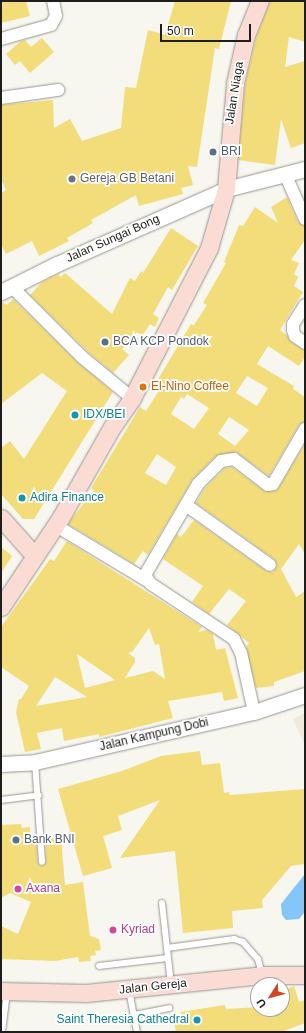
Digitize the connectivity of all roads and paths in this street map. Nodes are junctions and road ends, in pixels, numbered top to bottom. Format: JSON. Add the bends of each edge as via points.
{"nodes":[{"id":1,"x":53,"y":1,"type":"edge"},
{"id":2,"x":260,"y":1,"type":"edge"},
{"id":3,"x":1,"y":39,"type":"edge"},
{"id":4,"x":58,"y":90,"type":"dead end"},
{"id":5,"x":1,"y":98,"type":"edge"},
{"id":6,"x":305,"y":169,"type":"edge"},
{"id":7,"x":286,"y":176,"type":"junction"},
{"id":8,"x":226,"y":189,"type":"junction"},
{"id":9,"x":305,"y":219,"type":"edge"},
{"id":10,"x":6,"y":290,"type":"edge"},
{"id":11,"x":305,"y":305,"type":"edge"},
{"id":12,"x":305,"y":343,"type":"edge"},
{"id":13,"x":132,"y":398,"type":"junction"},
{"id":14,"x":305,"y":429,"type":"edge"},
{"id":15,"x":186,"y":505,"type":"junction"},
{"id":16,"x":1,"y":518,"type":"edge"},
{"id":17,"x":55,"y":525,"type":"junction"},
{"id":18,"x":35,"y":556,"type":"junction"},
{"id":19,"x":270,"y":565,"type":"dead end"},
{"id":20,"x":146,"y":580,"type":"junction"},
{"id":21,"x":1,"y":607,"type":"edge"},
{"id":22,"x":305,"y":695,"type":"edge"},
{"id":23,"x":254,"y":712,"type":"junction"},
{"id":24,"x":35,"y":762,"type":"junction"},
{"id":25,"x":1,"y":764,"type":"edge"},
{"id":26,"x":39,"y":795,"type":"junction"},
{"id":27,"x":1,"y":800,"type":"edge"},
{"id":28,"x":42,"y":862,"type":"dead end"},
{"id":29,"x":162,"y":903,"type":"dead end"},
{"id":30,"x":167,"y":948,"type":"junction"},
{"id":31,"x":168,"y":958,"type":"junction"},
{"id":32,"x":99,"y":966,"type":"dead end"},
{"id":33,"x":262,"y":975,"type":"junction"},
{"id":34,"x":305,"y":975,"type":"edge"},
{"id":35,"x":171,"y":985,"type":"junction"},
{"id":36,"x":130,"y":990,"type":"junction"},
{"id":37,"x":4,"y":991,"type":"edge"},
{"id":38,"x":169,"y":1008,"type":"dead end"},
{"id":39,"x":134,"y":1015,"type":"junction"},
{"id":40,"x":2,"y":1032,"type":"edge"},
{"id":41,"x":137,"y":1032,"type":"edge"}],
"edges":[{"from":1,"to":3,"type":"street","via":[[56,16],[51,25]]},
{"from":2,"to":8,"type":"main road","name":"Jalan Niaga","via":[[246,35],[235,83]]},
{"from":4,"to":5,"type":"street"},
{"from":6,"to":7,"type":"street","name":"Jalan Sungai Bong"},
{"from":7,"to":8,"type":"street","name":"Jalan Sungai Bong"},
{"from":7,"to":9,"type":"street"},
{"from":8,"to":10,"type":"street","name":"Jalan Sungai Bong","via":[[57,264]]},
{"from":8,"to":13,"type":"main road","name":"Jalan Niaga","via":[[209,248]]},
{"from":10,"to":13,"type":"street"},
{"from":11,"to":12,"type":"street","via":[[293,324],[293,330],[295,336]]},
{"from":13,"to":17,"type":"main road","name":"Jalan Niaga","via":[[112,427]]},
{"from":14,"to":15,"type":"street","via":[[273,484],[268,485],[234,459],[227,458],[198,484]]},
{"from":15,"to":19,"type":"street"},
{"from":15,"to":20,"type":"street","via":[[146,569]]},
{"from":16,"to":18,"type":"main road"},
{"from":17,"to":18,"type":"main road","name":"Jalan Niaga"},
{"from":17,"to":20,"type":"street"},
{"from":18,"to":21,"type":"main road","name":"Jalan Niaga"},
{"from":20,"to":23,"type":"street","via":[[234,639],[241,653]]},
{"from":22,"to":23,"type":"street","name":"Jalan Kampung Dobi"},
{"from":23,"to":24,"type":"street","name":"Jalan Kampung Dobi"},
{"from":24,"to":25,"type":"street","name":"Jalan Kampung Dobi"},
{"from":24,"to":26,"type":"lane"},
{"from":26,"to":27,"type":"lane"},
{"from":26,"to":28,"type":"lane"},
{"from":29,"to":30,"type":"lane"},
{"from":30,"to":31,"type":"lane"},
{"from":30,"to":33,"type":"lane","via":[[234,939],[243,942],[258,959]]},
{"from":31,"to":32,"type":"lane"},
{"from":31,"to":35,"type":"lane"},
{"from":33,"to":34,"type":"main road","name":"Jalan Gereja"},
{"from":33,"to":35,"type":"main road","name":"Jalan Gereja"},
{"from":35,"to":36,"type":"main road","name":"Jalan Gereja"},
{"from":36,"to":37,"type":"main road","name":"Jalan Gereja","via":[[56,993]]},
{"from":36,"to":39,"type":"lane"},
{"from":37,"to":40,"type":"lane"},
{"from":38,"to":39,"type":"lane"},
{"from":39,"to":41,"type":"lane"}]}
